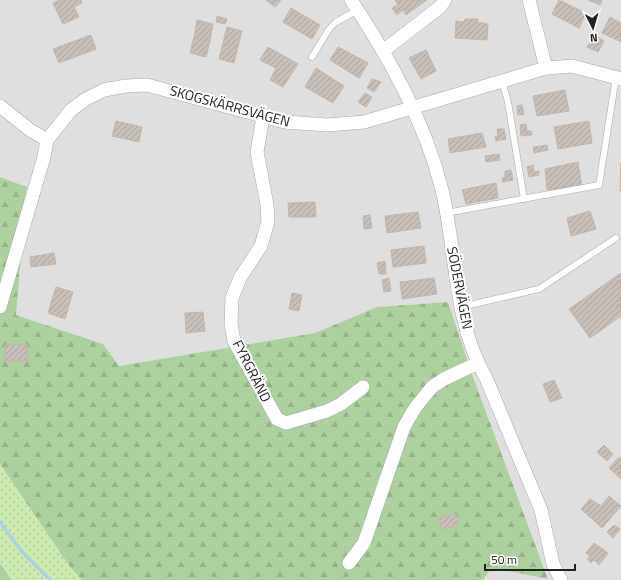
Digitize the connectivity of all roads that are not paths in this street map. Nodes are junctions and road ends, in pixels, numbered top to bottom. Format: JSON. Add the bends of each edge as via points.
{"nodes":[{"id":1,"x":444,"y":0,"type":"edge"},
{"id":2,"x":529,"y":0,"type":"edge"},
{"id":3,"x":355,"y":5,"type":"edge"},
{"id":4,"x":383,"y":51,"type":"junction"},
{"id":5,"x":312,"y":57,"type":"dead end"},
{"id":6,"x":546,"y":68,"type":"junction"},
{"id":7,"x":618,"y":78,"type":"edge"},
{"id":8,"x":502,"y":81,"type":"junction"},
{"id":9,"x":0,"y":106,"type":"edge"},
{"id":10,"x":412,"y":109,"type":"junction"},
{"id":11,"x":263,"y":117,"type":"junction"},
{"id":12,"x":47,"y":140,"type":"junction"},
{"id":13,"x":524,"y":199,"type":"junction"},
{"id":14,"x":446,"y":213,"type":"junction"},
{"id":15,"x":616,"y":238,"type":"dead end"},
{"id":16,"x":0,"y":306,"type":"edge"},
{"id":17,"x":461,"y":307,"type":"junction"},
{"id":18,"x":478,"y":363,"type":"junction"},
{"id":19,"x":363,"y":387,"type":"dead end"},
{"id":20,"x":349,"y":563,"type":"dead end"},
{"id":21,"x":561,"y":580,"type":"edge"}],
"edges":[{"from":1,"to":4,"type":"street","via":[[440,8]]},
{"from":2,"to":6,"type":"street"},
{"from":3,"to":4,"type":"street","name":"SÖDERVÄGEN"},
{"from":3,"to":5,"type":"lane","via":[[329,29]]},
{"from":4,"to":10,"type":"street","name":"SÖDERVÄGEN"},
{"from":6,"to":7,"type":"street","name":"SKOGSKÄRRSVÄGEN","via":[[572,66]]},
{"from":6,"to":8,"type":"street","name":"SKOGSKÄRRSVÄGEN"},
{"from":7,"to":13,"type":"lane","via":[[599,185]]},
{"from":8,"to":10,"type":"street","name":"SKOGSKÄRRSVÄGEN"},
{"from":8,"to":13,"type":"lane","via":[[508,102]]},
{"from":9,"to":12,"type":"street"},
{"from":10,"to":11,"type":"street","name":"SKOGSKÄRRSVÄGEN","via":[[364,122],[327,126]]},
{"from":10,"to":14,"type":"street","name":"SÖDERVÄGEN","via":[[432,158]]},
{"from":11,"to":12,"type":"street","name":"SKOGSKÄRRSVÄGEN","via":[[169,89],[147,85],[126,86],[104,90],[86,99],[71,110]]},
{"from":11,"to":19,"type":"street","name":"FYRGRÄND","via":[[256,152],[268,222],[261,246],[240,278],[232,298],[231,324],[234,341],[277,419],[286,423],[327,411]]},
{"from":12,"to":16,"type":"street","name":"SKOGSKÄRRSVÄGEN"},
{"from":13,"to":14,"type":"lane"},
{"from":14,"to":17,"type":"street","name":"SÖDERVÄGEN"},
{"from":15,"to":17,"type":"lane","via":[[539,289]]},
{"from":17,"to":18,"type":"street","name":"SÖDERVÄGEN"},
{"from":18,"to":20,"type":"street","via":[[432,387],[415,408],[404,428],[364,543]]},
{"from":18,"to":21,"type":"street","name":"SÖDERVÄGEN","via":[[541,510],[553,564]]}]}
